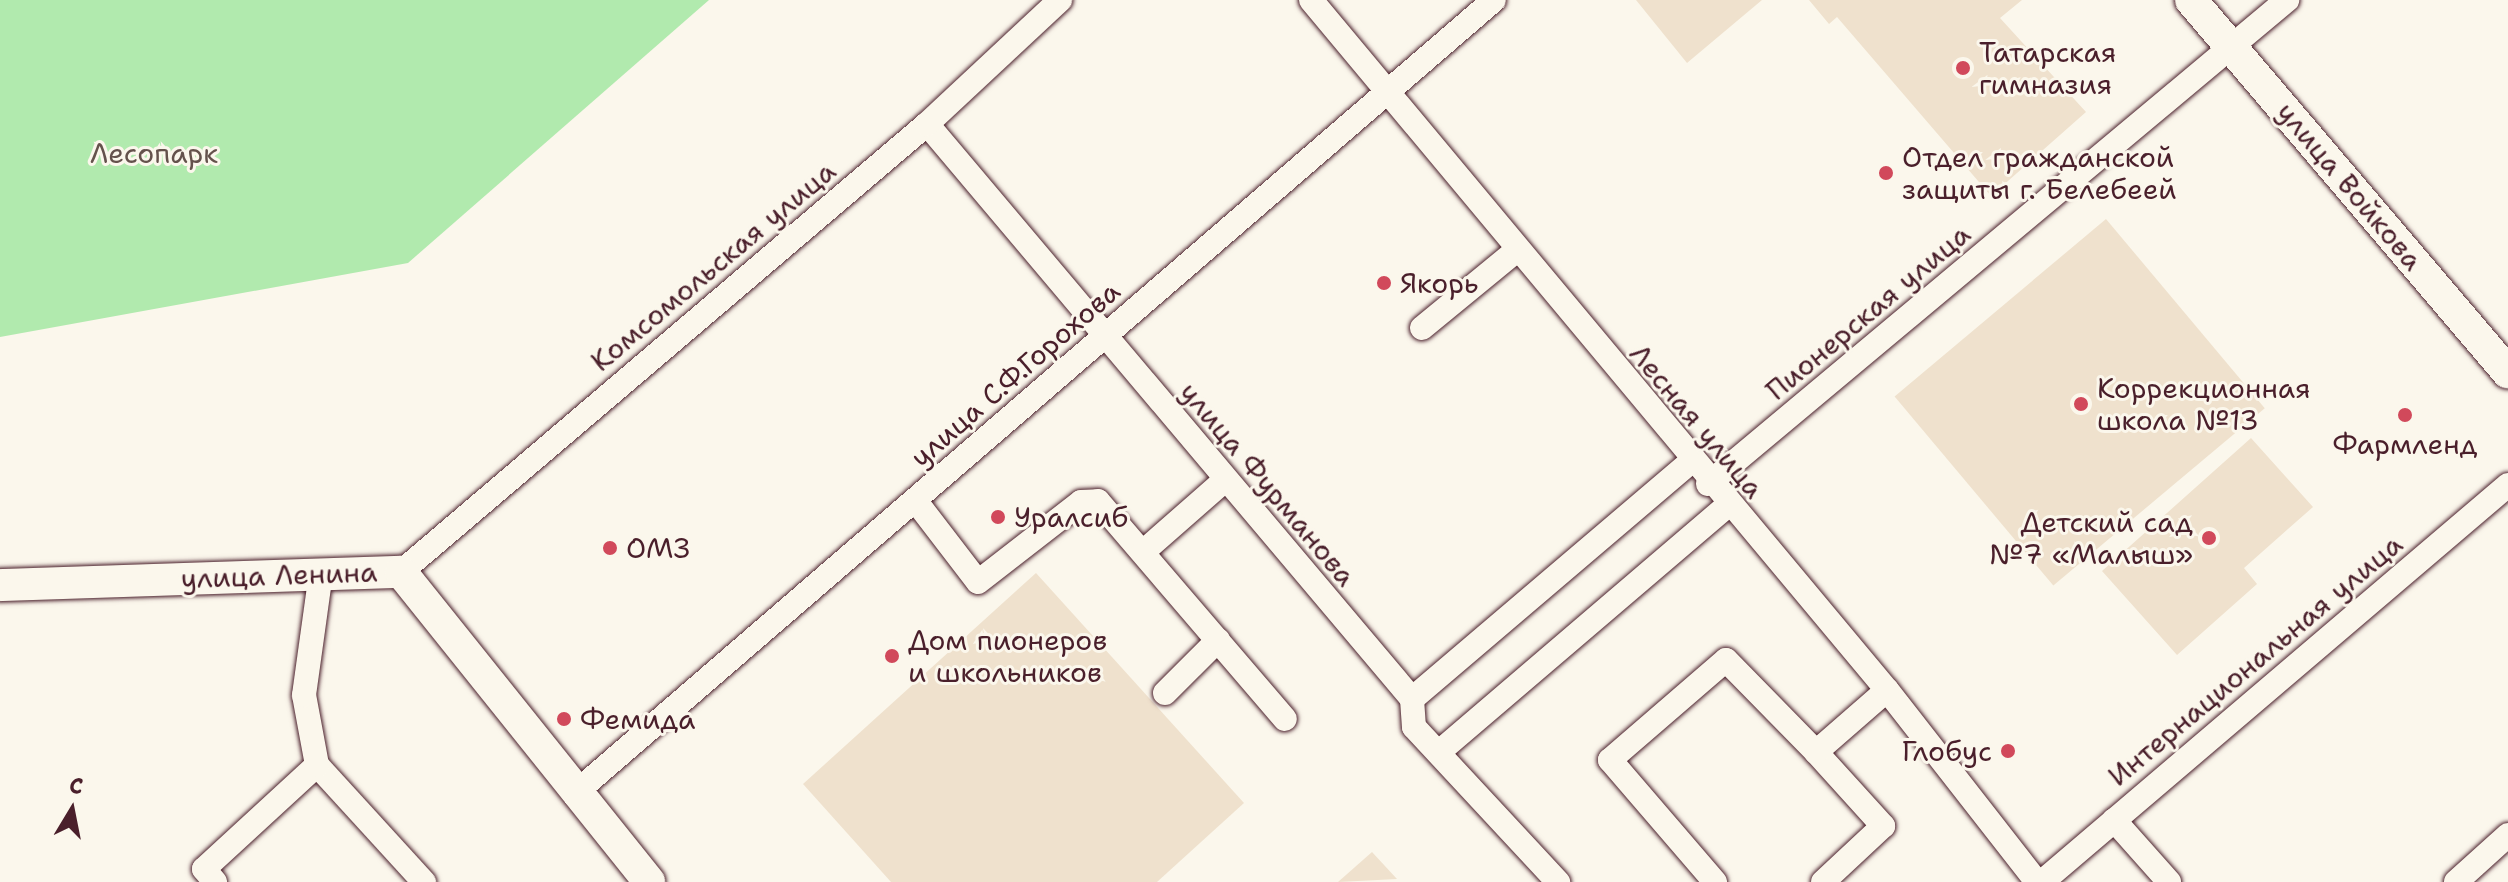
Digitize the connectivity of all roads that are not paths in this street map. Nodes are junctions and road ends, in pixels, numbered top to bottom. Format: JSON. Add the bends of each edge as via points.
{"nodes":[{"id":1,"x":1060,"y":0,"type":"edge"},
{"id":2,"x":1311,"y":0,"type":"edge"},
{"id":3,"x":1494,"y":0,"type":"edge"},
{"id":4,"x":2191,"y":0,"type":"edge"},
{"id":5,"x":2287,"y":0,"type":"edge"},
{"id":6,"x":2233,"y":47,"type":"junction"},
{"id":7,"x":1386,"y":91,"type":"junction"},
{"id":8,"x":927,"y":124,"type":"junction"},
{"id":9,"x":1517,"y":250,"type":"junction"},
{"id":10,"x":1422,"y":328,"type":"dead end"},
{"id":11,"x":1103,"y":338,"type":"junction"},
{"id":12,"x":2508,"y":372,"type":"edge"},
{"id":13,"x":1690,"y":462,"type":"junction"},
{"id":14,"x":1225,"y":480,"type":"junction"},
{"id":15,"x":1708,"y":484,"type":"junction"},
{"id":16,"x":2508,"y":485,"type":"edge"},
{"id":17,"x":915,"y":500,"type":"junction"},
{"id":18,"x":1728,"y":505,"type":"junction"},
{"id":19,"x":1143,"y":552,"type":"junction"},
{"id":20,"x":321,"y":572,"type":"junction"},
{"id":21,"x":401,"y":572,"type":"junction"},
{"id":22,"x":0,"y":585,"type":"edge"},
{"id":23,"x":1218,"y":640,"type":"junction"},
{"id":24,"x":1887,"y":690,"type":"junction"},
{"id":25,"x":1165,"y":693,"type":"dead end"},
{"id":26,"x":1412,"y":699,"type":"junction"},
{"id":27,"x":1285,"y":719,"type":"dead end"},
{"id":28,"x":1439,"y":752,"type":"junction"},
{"id":29,"x":1816,"y":752,"type":"junction"},
{"id":30,"x":317,"y":765,"type":"junction"},
{"id":31,"x":574,"y":794,"type":"junction"},
{"id":32,"x":2114,"y":820,"type":"junction"},
{"id":33,"x":2508,"y":835,"type":"edge"},
{"id":34,"x":215,"y":882,"type":"edge"},
{"id":35,"x":424,"y":882,"type":"edge"},
{"id":36,"x":649,"y":882,"type":"edge"},
{"id":37,"x":1558,"y":882,"type":"edge"},
{"id":38,"x":1715,"y":882,"type":"edge"},
{"id":39,"x":1823,"y":882,"type":"edge"},
{"id":40,"x":2039,"y":882,"type":"edge"},
{"id":41,"x":2169,"y":882,"type":"edge"},
{"id":42,"x":2456,"y":882,"type":"edge"}],
"edges":[{"from":1,"to":8,"type":"street","name":"Комсомольская улица"},
{"from":2,"to":7,"type":"street","name":"Лесная улица"},
{"from":3,"to":7,"type":"street","name":"улица С.Ф.Горохова"},
{"from":4,"to":6,"type":"main road","name":"улица Войкова"},
{"from":5,"to":6,"type":"street","name":"Пионерская улица"},
{"from":6,"to":12,"type":"main road","name":"улица Войкова"},
{"from":6,"to":15,"type":"street","name":"Пионерская улица"},
{"from":7,"to":9,"type":"street","name":"Лесная улица"},
{"from":7,"to":11,"type":"street","name":"улица С.Ф.Горохова"},
{"from":8,"to":11,"type":"street","name":"улица Фурманова"},
{"from":8,"to":21,"type":"street","name":"Комсомольская улица"},
{"from":9,"to":10,"type":"street"},
{"from":9,"to":13,"type":"street","name":"Лесная улица"},
{"from":11,"to":14,"type":"street","name":"улица Фурманова"},
{"from":11,"to":17,"type":"street","name":"улица С.Ф.Горохова"},
{"from":13,"to":15,"type":"street","name":"Лесная улица"},
{"from":13,"to":26,"type":"street"},
{"from":14,"to":19,"type":"street"},
{"from":14,"to":26,"type":"street","name":"улица Фурманова"},
{"from":15,"to":18,"type":"street","name":"Лесная улица"},
{"from":16,"to":32,"type":"street","name":"Интернациональная улица"},
{"from":17,"to":19,"type":"street","via":[[974,582],[1087,499],[1102,504]]},
{"from":17,"to":31,"type":"street","name":"улица С.Ф.Горохова"},
{"from":18,"to":24,"type":"street","name":"Лесная улица"},
{"from":18,"to":28,"type":"street"},
{"from":19,"to":23,"type":"street"},
{"from":20,"to":21,"type":"main road","name":"улица Ленина"},
{"from":20,"to":22,"type":"main road","name":"улица Ленина"},
{"from":20,"to":30,"type":"street","via":[[304,695]]},
{"from":21,"to":31,"type":"main road","name":"улица Ленина"},
{"from":23,"to":25,"type":"street"},
{"from":23,"to":27,"type":"street"},
{"from":24,"to":29,"type":"street"},
{"from":24,"to":40,"type":"street","name":"Лесная улица"},
{"from":26,"to":28,"type":"street","name":"улица Фурманова","via":[[1414,727]]},
{"from":28,"to":37,"type":"street","name":"улица Фурманова"},
{"from":29,"to":38,"type":"street","via":[[1726,660],[1610,760]]},
{"from":29,"to":39,"type":"street","via":[[1883,826]]},
{"from":30,"to":34,"type":"street","via":[[204,869]]},
{"from":30,"to":35,"type":"street"},
{"from":31,"to":36,"type":"main road","name":"улица Ленина"},
{"from":32,"to":40,"type":"street","name":"Интернациональная улица"},
{"from":32,"to":41,"type":"street"},
{"from":33,"to":42,"type":"street"}]}
